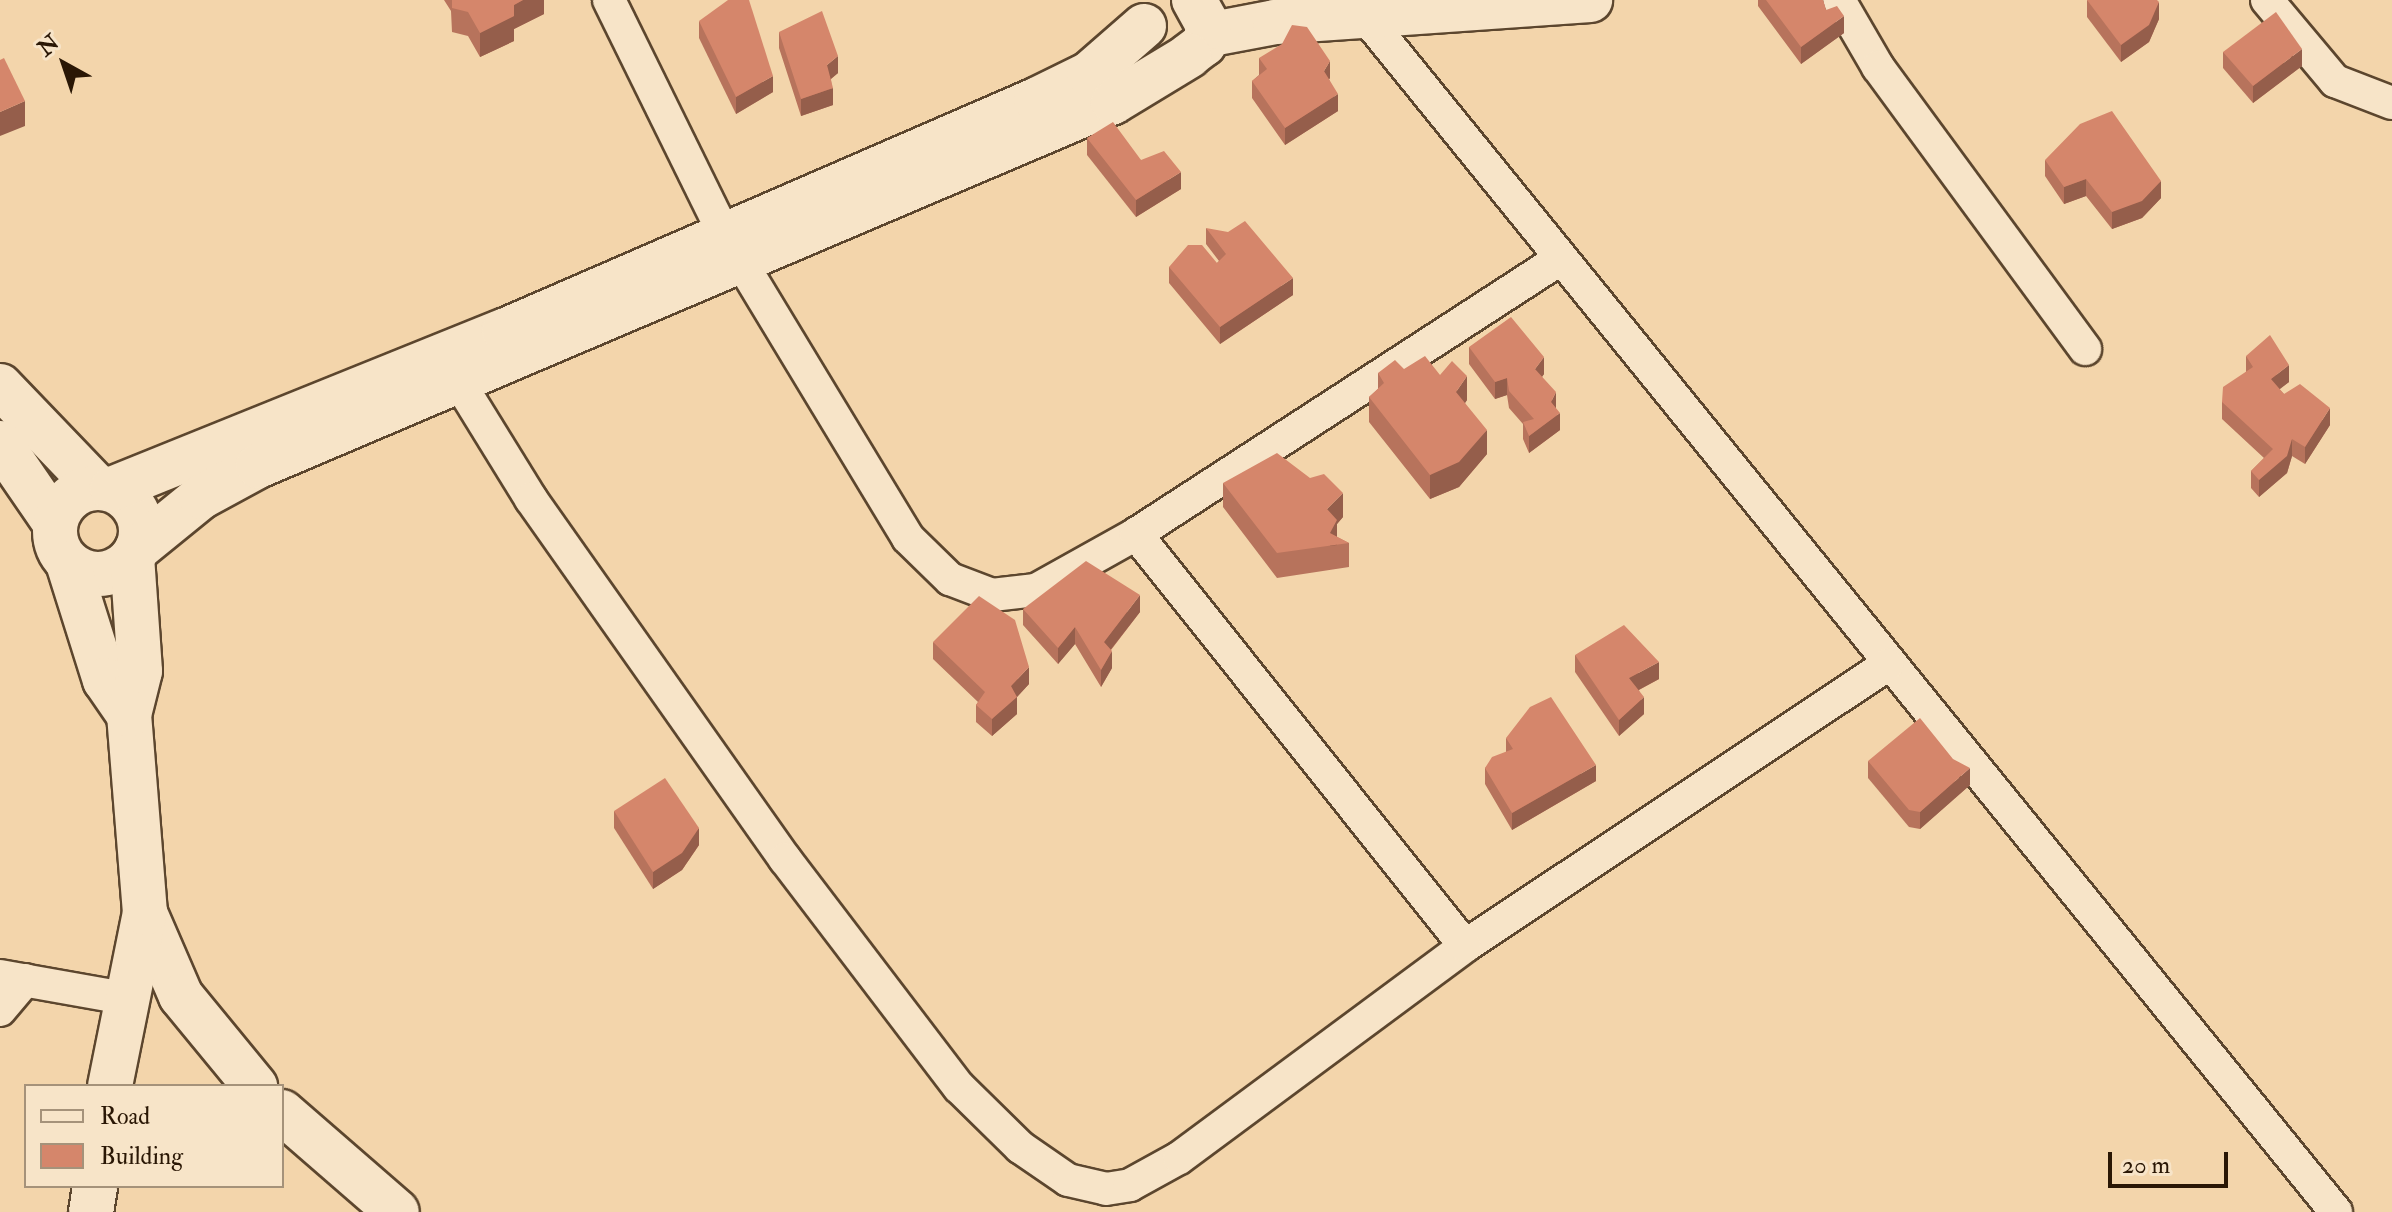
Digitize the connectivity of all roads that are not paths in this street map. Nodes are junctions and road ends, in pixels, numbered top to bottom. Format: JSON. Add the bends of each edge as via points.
{"nodes":[{"id":1,"x":609,"y":0,"type":"edge"},
{"id":2,"x":1590,"y":0,"type":"edge"},
{"id":3,"x":1839,"y":0,"type":"edge"},
{"id":4,"x":2267,"y":0,"type":"edge"},
{"id":5,"x":1181,"y":13,"type":"edge"},
{"id":6,"x":1364,"y":15,"type":"junction"},
{"id":7,"x":2392,"y":103,"type":"edge"},
{"id":8,"x":732,"y":248,"type":"junction"},
{"id":9,"x":1560,"y":259,"type":"junction"},
{"id":10,"x":2085,"y":349,"type":"dead end"},
{"id":11,"x":460,"y":384,"type":"junction"},
{"id":12,"x":0,"y":386,"type":"edge"},
{"id":13,"x":0,"y":443,"type":"edge"},
{"id":14,"x":104,"y":488,"type":"junction"},
{"id":15,"x":55,"y":523,"type":"junction"},
{"id":16,"x":1136,"y":534,"type":"junction"},
{"id":17,"x":135,"y":553,"type":"junction"},
{"id":18,"x":68,"y":563,"type":"junction"},
{"id":19,"x":1887,"y":665,"type":"junction"},
{"id":20,"x":129,"y":715,"type":"junction"},
{"id":21,"x":145,"y":913,"type":"junction"},
{"id":22,"x":1465,"y":946,"type":"junction"},
{"id":23,"x":12,"y":978,"type":"edge"},
{"id":24,"x":124,"y":998,"type":"junction"},
{"id":25,"x":0,"y":1010,"type":"edge"},
{"id":26,"x":110,"y":1084,"type":"edge"},
{"id":27,"x":253,"y":1084,"type":"edge"},
{"id":28,"x":284,"y":1114,"type":"edge"},
{"id":29,"x":95,"y":1188,"type":"edge"},
{"id":30,"x":91,"y":1212,"type":"edge"},
{"id":31,"x":397,"y":1212,"type":"edge"},
{"id":32,"x":2336,"y":1212,"type":"edge"}],
"edges":[{"from":1,"to":8,"type":"street"},
{"from":2,"to":6,"type":"street"},
{"from":3,"to":10,"type":"street","via":[[1878,67]]},
{"from":4,"to":7,"type":"street","via":[[2335,81]]},
{"from":5,"to":6,"type":"street"},
{"from":5,"to":8,"type":"street","via":[[1063,87]]},
{"from":6,"to":9,"type":"street"},
{"from":8,"to":11,"type":"street"},
{"from":8,"to":14,"type":"street"},
{"from":8,"to":16,"type":"street","via":[[908,538],[950,579],[992,595],[1036,590]]},
{"from":9,"to":16,"type":"street"},
{"from":9,"to":19,"type":"street"},
{"from":11,"to":17,"type":"street","via":[[258,466],[201,497]]},
{"from":11,"to":22,"type":"street","via":[[651,671],[949,1075],[1020,1147],[1068,1180],[1106,1189],[1130,1185],[1179,1158]]},
{"from":12,"to":14,"type":"street"},
{"from":13,"to":15,"type":"street"},
{"from":14,"to":15,"type":"street","via":[[70,498]]},
{"from":14,"to":17,"type":"street","via":[[135,507]]},
{"from":15,"to":18,"type":"street"},
{"from":16,"to":22,"type":"street"},
{"from":17,"to":18,"type":"street","via":[[94,574]]},
{"from":17,"to":20,"type":"street","via":[[140,671]]},
{"from":18,"to":20,"type":"street","via":[[105,680]]},
{"from":19,"to":22,"type":"street"},
{"from":19,"to":32,"type":"street"},
{"from":20,"to":21,"type":"street"},
{"from":21,"to":24,"type":"street"},
{"from":21,"to":27,"type":"street","via":[[181,996]]},
{"from":23,"to":24,"type":"street"},
{"from":23,"to":25,"type":"street"},
{"from":24,"to":26,"type":"street"},
{"from":28,"to":31,"type":"street"},
{"from":29,"to":30,"type":"street"}]}
